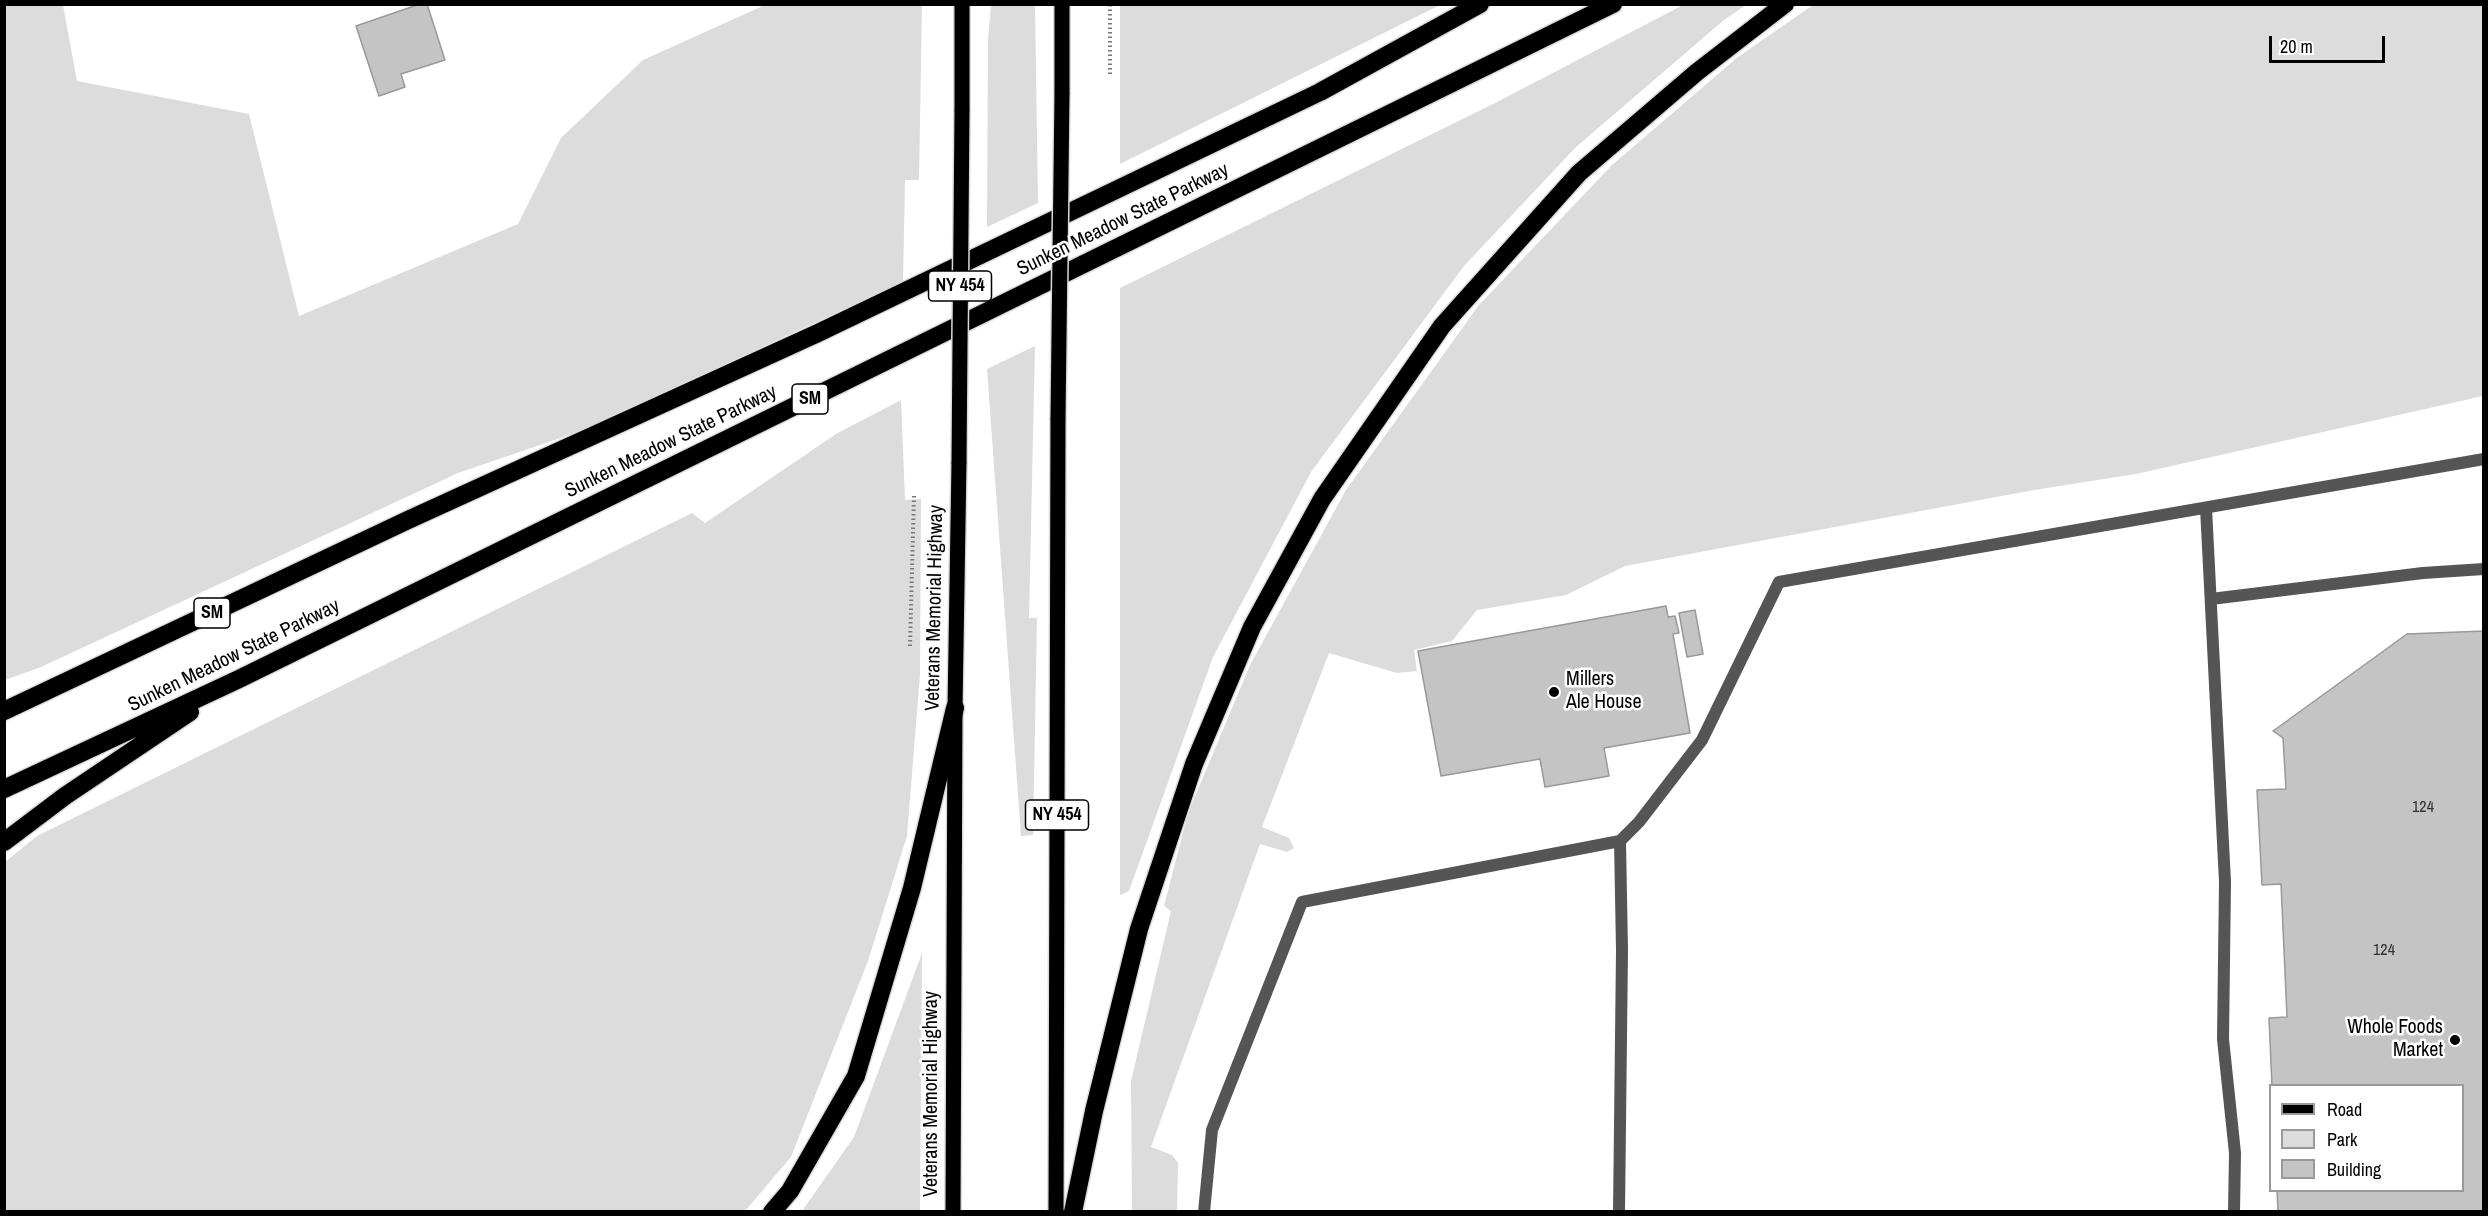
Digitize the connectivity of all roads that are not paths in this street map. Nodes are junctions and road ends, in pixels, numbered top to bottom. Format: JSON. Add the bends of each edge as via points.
{"nodes":[{"id":1,"x":962,"y":4,"type":"edge"},
{"id":2,"x":1062,"y":4,"type":"edge"},
{"id":3,"x":1480,"y":4,"type":"edge"},
{"id":4,"x":1613,"y":4,"type":"edge"},
{"id":5,"x":1785,"y":4,"type":"edge"},
{"id":6,"x":2484,"y":459,"type":"edge"},
{"id":7,"x":2206,"y":508,"type":"junction"},
{"id":8,"x":2484,"y":569,"type":"edge"},
{"id":9,"x":2211,"y":599,"type":"junction"},
{"id":10,"x":239,"y":679,"type":"junction"},
{"id":11,"x":8,"y":708,"type":"edge"},
{"id":12,"x":955,"y":708,"type":"junction"},
{"id":13,"x":4,"y":789,"type":"edge"},
{"id":14,"x":1620,"y":841,"type":"junction"},
{"id":15,"x":4,"y":842,"type":"edge"},
{"id":16,"x":772,"y":1212,"type":"edge"},
{"id":17,"x":953,"y":1212,"type":"edge"},
{"id":18,"x":1056,"y":1212,"type":"edge"},
{"id":19,"x":1073,"y":1212,"type":"edge"},
{"id":20,"x":1204,"y":1212,"type":"edge"},
{"id":21,"x":1619,"y":1212,"type":"edge"},
{"id":22,"x":2234,"y":1212,"type":"edge"}],
"edges":[{"from":1,"to":12,"type":"main road","name":"Veterans Memorial Highway","number":"NY 454","bridge":true},
{"from":2,"to":18,"type":"main road","number":"NY 454","bridge":true},
{"from":3,"to":11,"type":"highway","name":"Sunken Meadow State Parkway","number":"SM","via":[[1320,92],[840,323]]},
{"from":4,"to":10,"type":"highway","name":"Sunken Meadow State Parkway","number":"SM"},
{"from":5,"to":19,"type":"highway","via":[[1697,72],[1580,172],[1442,326],[1322,498],[1252,627],[1194,764],[1139,929]]},
{"from":6,"to":7,"type":"lane"},
{"from":7,"to":9,"type":"lane"},
{"from":7,"to":14,"type":"lane","via":[[1779,582],[1702,740]]},
{"from":8,"to":9,"type":"lane"},
{"from":9,"to":22,"type":"lane","via":[[2225,882],[2223,1039],[2235,1153]]},
{"from":10,"to":13,"type":"highway","name":"Sunken Meadow State Parkway","number":"SM"},
{"from":10,"to":15,"type":"highway","via":[[65,796]]},
{"from":12,"to":16,"type":"highway","via":[[912,888],[856,1076],[790,1191]]},
{"from":12,"to":17,"type":"main road","name":"Veterans Memorial Highway","number":"NY 454"},
{"from":14,"to":20,"type":"lane","via":[[1302,902],[1212,1130]]},
{"from":14,"to":21,"type":"lane"}]}
